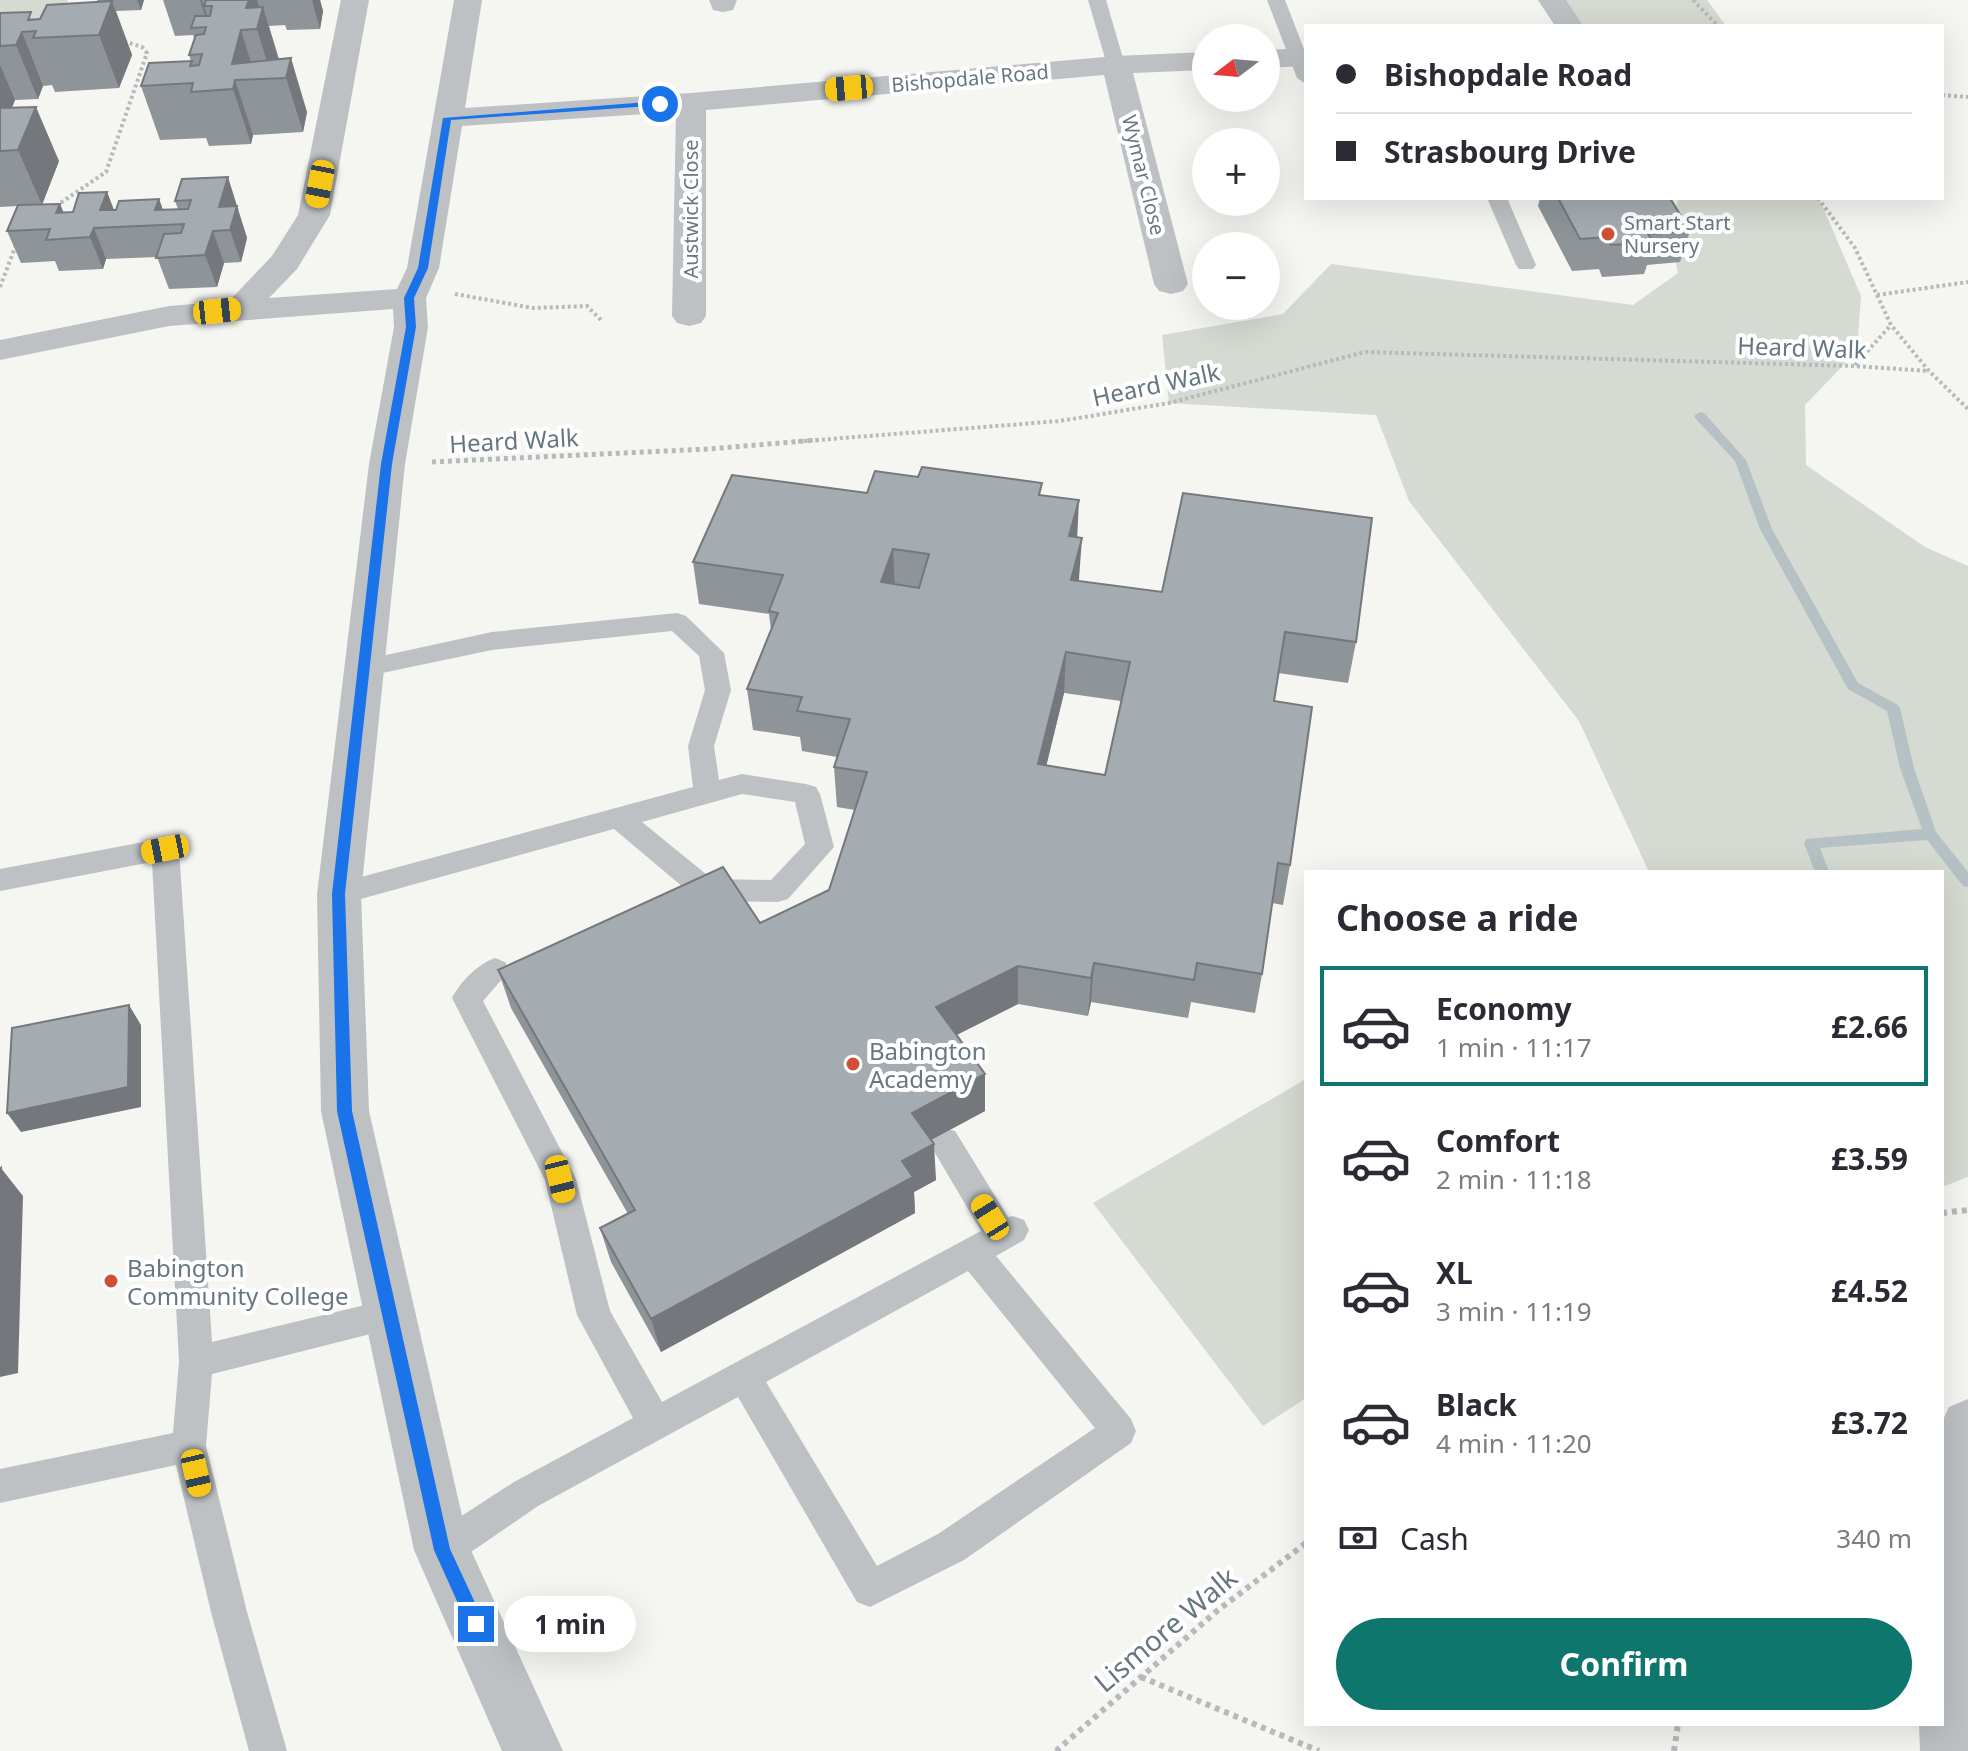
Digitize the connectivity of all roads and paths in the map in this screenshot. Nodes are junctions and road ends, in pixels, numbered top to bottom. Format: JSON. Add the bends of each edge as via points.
{"nodes":[{"id":1,"x":355,"y":0,"type":"edge"},
{"id":2,"x":468,"y":0,"type":"edge"},
{"id":3,"x":1097,"y":0,"type":"edge"},
{"id":4,"x":1276,"y":0,"type":"edge"},
{"id":5,"x":1552,"y":0,"type":"edge"},
{"id":6,"x":1693,"y":0,"type":"edge"},
{"id":7,"x":1568,"y":24,"type":"edge"},
{"id":8,"x":1716,"y":24,"type":"edge"},
{"id":9,"x":113,"y":40,"type":"dead end"},
{"id":10,"x":1280,"y":61,"type":"edge"},
{"id":11,"x":1192,"y":62,"type":"edge"},
{"id":12,"x":1304,"y":64,"type":"edge"},
{"id":13,"x":1116,"y":65,"type":"junction"},
{"id":14,"x":1944,"y":95,"type":"edge"},
{"id":15,"x":1968,"y":97,"type":"edge"},
{"id":16,"x":691,"y":102,"type":"junction"},
{"id":17,"x":447,"y":118,"type":"junction"},
{"id":18,"x":1498,"y":200,"type":"edge"},
{"id":19,"x":1819,"y":200,"type":"edge"},
{"id":20,"x":46,"y":213,"type":"edge"},
{"id":21,"x":17,"y":243,"type":"edge"},
{"id":22,"x":1526,"y":265,"type":"dead end"},
{"id":23,"x":1968,"y":282,"type":"edge"},
{"id":24,"x":1171,"y":284,"type":"dead end"},
{"id":25,"x":0,"y":287,"type":"edge"},
{"id":26,"x":412,"y":292,"type":"junction"},
{"id":27,"x":1877,"y":295,"type":"junction"},
{"id":28,"x":241,"y":308,"type":"junction"},
{"id":29,"x":689,"y":316,"type":"dead end"},
{"id":30,"x":602,"y":321,"type":"dead end"},
{"id":31,"x":1891,"y":325,"type":"junction"},
{"id":32,"x":0,"y":350,"type":"edge"},
{"id":33,"x":1854,"y":366,"type":"junction"},
{"id":34,"x":1929,"y":371,"type":"junction"},
{"id":35,"x":1968,"y":395,"type":"edge"},
{"id":36,"x":1957,"y":397,"type":"junction"},
{"id":37,"x":1968,"y":409,"type":"edge"},
{"id":38,"x":387,"y":464,"type":"junction"},
{"id":39,"x":363,"y":668,"type":"junction"},
{"id":40,"x":707,"y":793,"type":"junction"},
{"id":41,"x":618,"y":817,"type":"junction"},
{"id":42,"x":0,"y":880,"type":"edge"},
{"id":43,"x":339,"y":894,"type":"junction"},
{"id":44,"x":495,"y":970,"type":"edge"},
{"id":45,"x":944,"y":1141,"type":"edge"},
{"id":46,"x":1968,"y":1210,"type":"edge"},
{"id":47,"x":1944,"y":1213,"type":"edge"},
{"id":48,"x":996,"y":1239,"type":"junction"},
{"id":49,"x":390,"y":1314,"type":"junction"},
{"id":50,"x":196,"y":1362,"type":"junction"},
{"id":51,"x":744,"y":1376,"type":"junction"},
{"id":52,"x":655,"y":1424,"type":"junction"},
{"id":53,"x":1968,"y":1425,"type":"edge"},
{"id":54,"x":189,"y":1446,"type":"junction"},
{"id":55,"x":0,"y":1486,"type":"edge"},
{"id":56,"x":1304,"y":1545,"type":"edge"},
{"id":57,"x":442,"y":1550,"type":"junction"},
{"id":58,"x":1141,"y":1677,"type":"junction"},
{"id":59,"x":1946,"y":1721,"type":"edge"},
{"id":60,"x":1678,"y":1726,"type":"edge"},
{"id":61,"x":268,"y":1751,"type":"edge"},
{"id":62,"x":533,"y":1751,"type":"edge"},
{"id":63,"x":1056,"y":1751,"type":"edge"},
{"id":64,"x":1319,"y":1751,"type":"edge"},
{"id":65,"x":1674,"y":1751,"type":"edge"}],
"edges":[{"from":1,"to":28,"type":"street","via":[[314,215],[285,262]]},
{"from":2,"to":17,"type":"street"},
{"from":3,"to":13,"type":"lane"},
{"from":4,"to":12,"type":"lane"},
{"from":5,"to":7,"type":"street"},
{"from":6,"to":8,"type":"path"},
{"from":9,"to":20,"type":"path","via":[[147,53],[106,172]]},
{"from":10,"to":12,"type":"street"},
{"from":11,"to":13,"type":"street","name":"Bishopdale Road"},
{"from":13,"to":16,"type":"street","name":"Bishopdale Road"},
{"from":13,"to":24,"type":"street","name":"Wymar Close"},
{"from":14,"to":15,"type":"path"},
{"from":16,"to":17,"type":"street","name":"Bishopdale Road"},
{"from":16,"to":29,"type":"street","name":"Austwick Close"},
{"from":17,"to":26,"type":"street","via":[[423,268]]},
{"from":18,"to":22,"type":"lane"},
{"from":19,"to":27,"type":"path","via":[[1855,248]]},
{"from":21,"to":25,"type":"path"},
{"from":23,"to":27,"type":"path"},
{"from":26,"to":28,"type":"street"},
{"from":26,"to":30,"type":"path","via":[[533,308],[587,306]]},
{"from":26,"to":38,"type":"street","via":[[411,327]]},
{"from":27,"to":31,"type":"path"},
{"from":28,"to":32,"type":"street","via":[[169,316]]},
{"from":31,"to":33,"type":"path"},
{"from":31,"to":34,"type":"path"},
{"from":33,"to":34,"type":"path","name":"Heard Walk"},
{"from":33,"to":38,"type":"path","name":"Heard Walk","via":[[1365,352],[1169,403],[1060,421],[708,449]]},
{"from":34,"to":36,"type":"path"},
{"from":35,"to":36,"type":"path"},
{"from":36,"to":37,"type":"path"},
{"from":38,"to":39,"type":"street"},
{"from":39,"to":40,"type":"lane","via":[[492,641],[677,622],[711,653],[718,690],[701,746]]},
{"from":39,"to":43,"type":"street"},
{"from":40,"to":41,"type":"lane"},
{"from":40,"to":41,"type":"lane","via":[[742,784],[806,794],[820,847],[778,891],[706,890]]},
{"from":41,"to":43,"type":"lane"},
{"from":42,"to":50,"type":"lane","via":[[165,849]]},
{"from":43,"to":49,"type":"street","via":[[345,1111]]},
{"from":44,"to":52,"type":"lane","via":[[467,998],[560,1179],[594,1315]]},
{"from":45,"to":48,"type":"lane"},
{"from":46,"to":47,"type":"path"},
{"from":48,"to":51,"type":"lane"},
{"from":48,"to":51,"type":"lane","via":[[1119,1431],[951,1547],[870,1589]]},
{"from":49,"to":50,"type":"lane"},
{"from":49,"to":57,"type":"street"},
{"from":50,"to":54,"type":"lane"},
{"from":51,"to":52,"type":"lane"},
{"from":52,"to":57,"type":"lane","via":[[526,1494]]},
{"from":53,"to":59,"type":"street"},
{"from":54,"to":55,"type":"lane"},
{"from":54,"to":61,"type":"lane"},
{"from":56,"to":58,"type":"path","name":"Lismore Walk"},
{"from":57,"to":62,"type":"street"},
{"from":58,"to":63,"type":"path","name":"Lismore Walk"},
{"from":58,"to":64,"type":"path"},
{"from":60,"to":65,"type":"path"}]}
